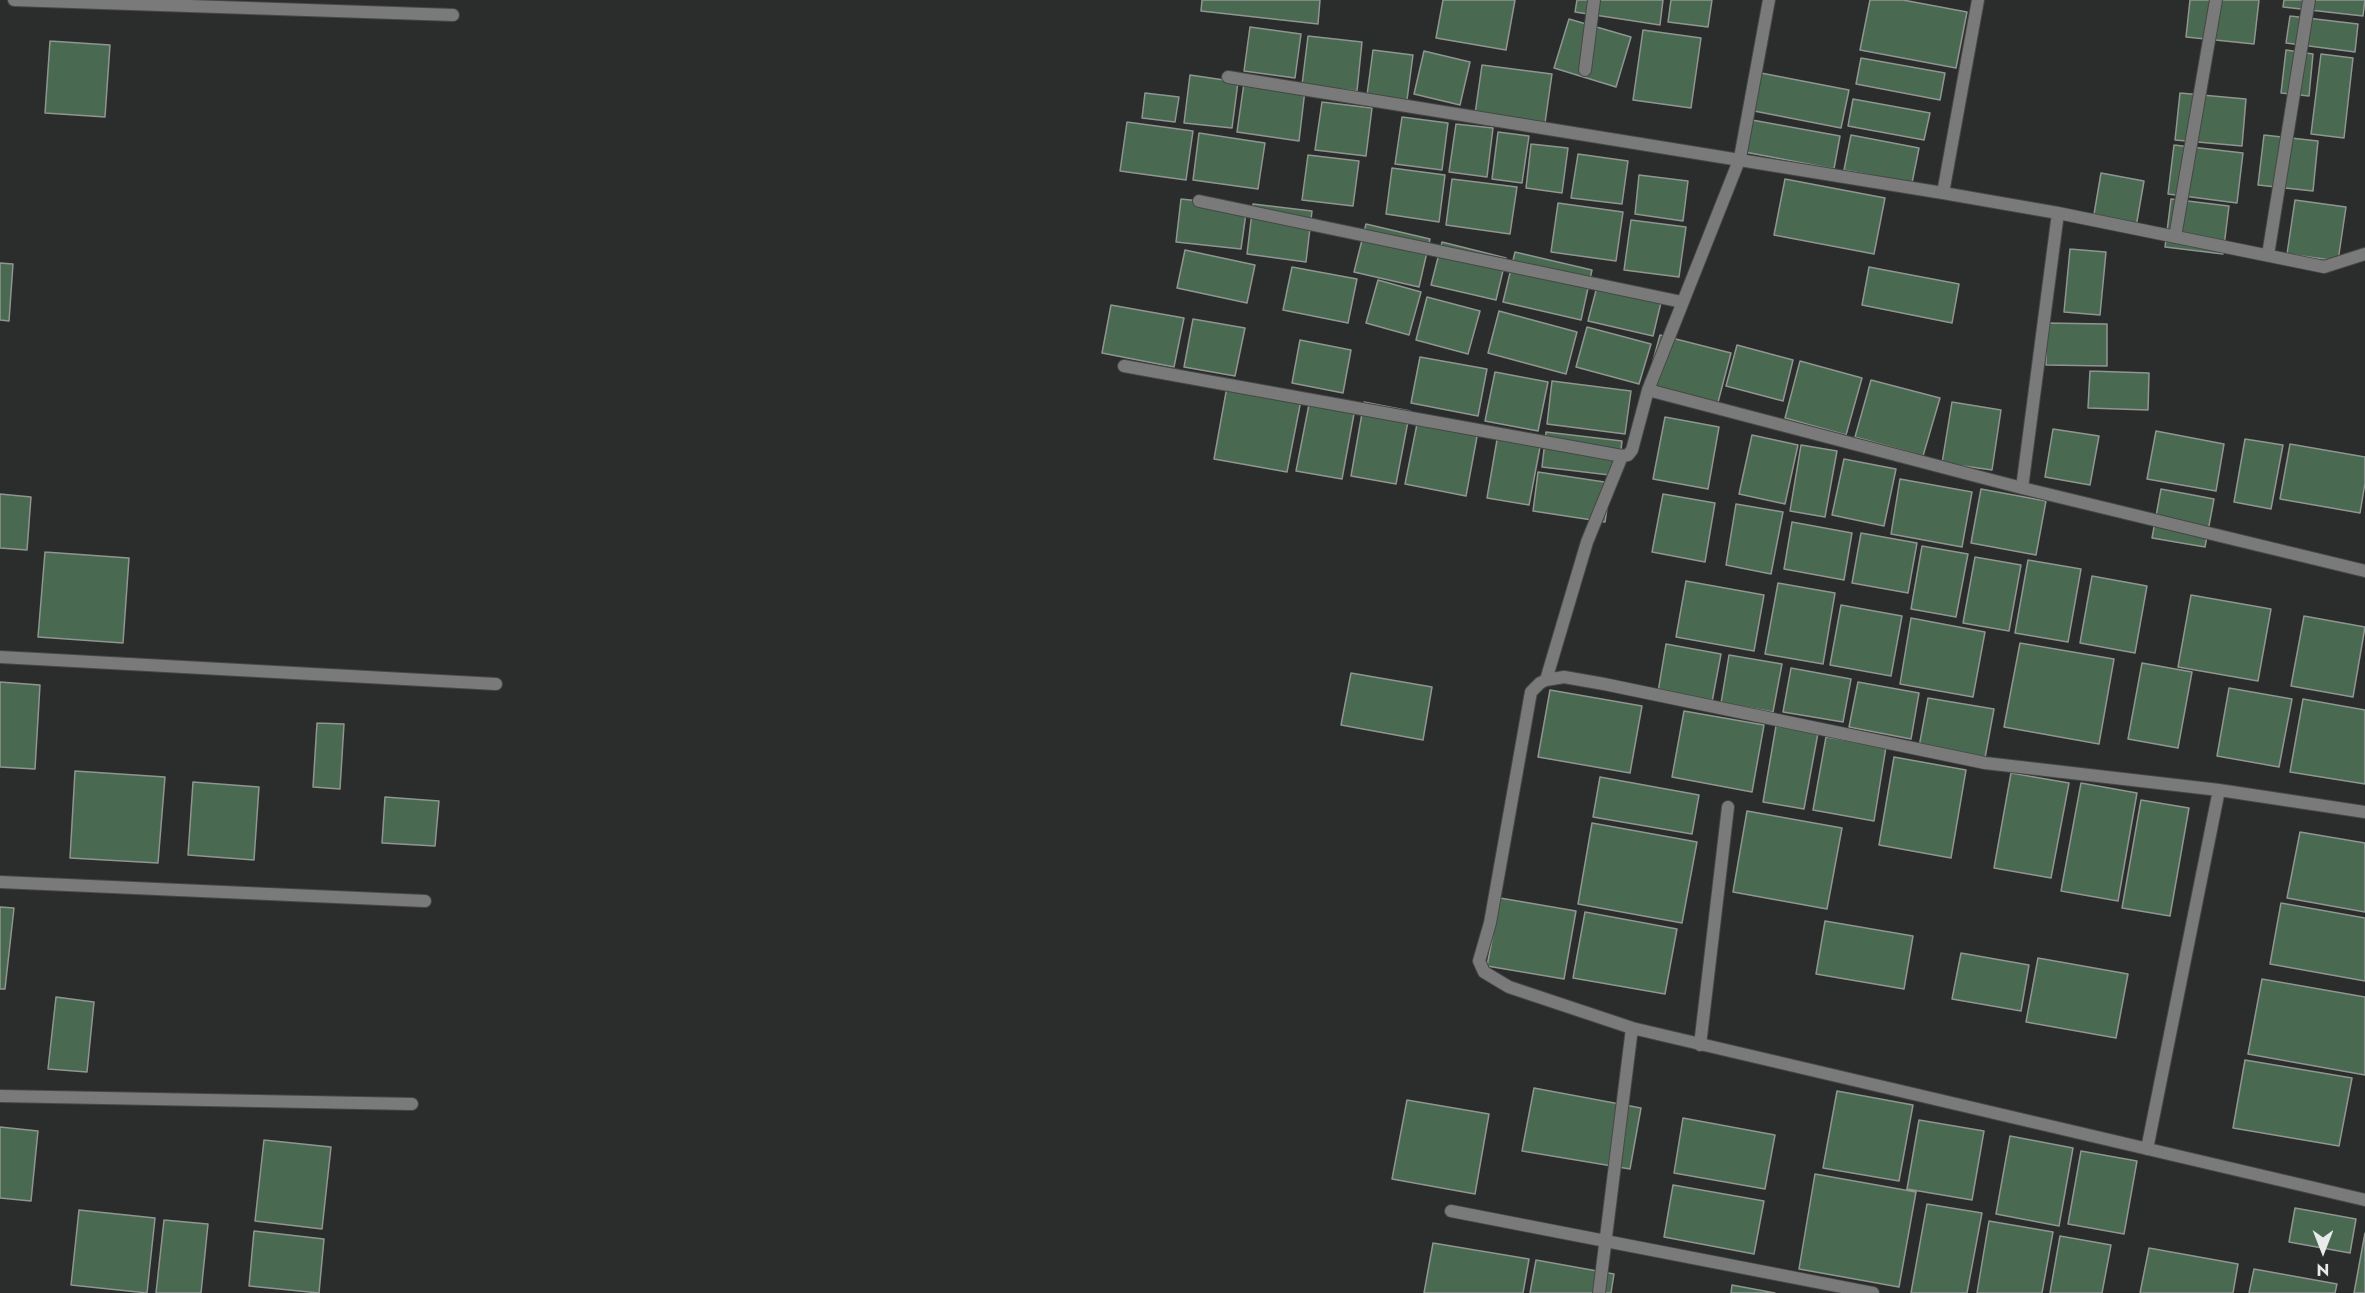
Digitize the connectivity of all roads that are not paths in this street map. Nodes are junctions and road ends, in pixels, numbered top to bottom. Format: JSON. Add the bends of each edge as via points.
{"nodes":[{"id":1,"x":14,"y":0,"type":"edge"},
{"id":2,"x":1594,"y":0,"type":"edge"},
{"id":3,"x":1768,"y":0,"type":"edge"},
{"id":4,"x":1978,"y":0,"type":"edge"},
{"id":5,"x":2216,"y":0,"type":"edge"},
{"id":6,"x":2309,"y":0,"type":"edge"},
{"id":7,"x":453,"y":15,"type":"dead end"},
{"id":8,"x":1586,"y":70,"type":"dead end"},
{"id":9,"x":1228,"y":77,"type":"dead end"},
{"id":10,"x":1740,"y":159,"type":"junction"},
{"id":11,"x":1943,"y":193,"type":"junction"},
{"id":12,"x":1199,"y":201,"type":"dead end"},
{"id":13,"x":2058,"y":213,"type":"junction"},
{"id":14,"x":2175,"y":237,"type":"junction"},
{"id":15,"x":2365,"y":254,"type":"edge"},
{"id":16,"x":2268,"y":255,"type":"junction"},
{"id":17,"x":1682,"y":302,"type":"junction"},
{"id":18,"x":1124,"y":366,"type":"dead end"},
{"id":19,"x":1648,"y":390,"type":"junction"},
{"id":20,"x":1622,"y":456,"type":"junction"},
{"id":21,"x":2022,"y":488,"type":"junction"},
{"id":22,"x":2365,"y":571,"type":"edge"},
{"id":23,"x":0,"y":657,"type":"edge"},
{"id":24,"x":1546,"y":680,"type":"junction"},
{"id":25,"x":496,"y":684,"type":"dead end"},
{"id":26,"x":2219,"y":790,"type":"junction"},
{"id":27,"x":1728,"y":807,"type":"dead end"},
{"id":28,"x":2365,"y":813,"type":"edge"},
{"id":29,"x":0,"y":882,"type":"edge"},
{"id":30,"x":425,"y":901,"type":"dead end"},
{"id":31,"x":1632,"y":1028,"type":"junction"},
{"id":32,"x":1700,"y":1045,"type":"junction"},
{"id":33,"x":0,"y":1096,"type":"edge"},
{"id":34,"x":412,"y":1104,"type":"dead end"},
{"id":35,"x":2147,"y":1149,"type":"junction"},
{"id":36,"x":2365,"y":1200,"type":"edge"},
{"id":37,"x":1452,"y":1211,"type":"dead end"},
{"id":38,"x":1605,"y":1242,"type":"junction"},
{"id":39,"x":1599,"y":1293,"type":"edge"},
{"id":40,"x":1873,"y":1293,"type":"edge"}],
"edges":[{"from":1,"to":7,"type":"street"},
{"from":2,"to":8,"type":"street"},
{"from":3,"to":10,"type":"street"},
{"from":4,"to":11,"type":"street"},
{"from":5,"to":14,"type":"street"},
{"from":6,"to":16,"type":"street"},
{"from":9,"to":10,"type":"street"},
{"from":10,"to":11,"type":"street"},
{"from":10,"to":17,"type":"street"},
{"from":11,"to":13,"type":"street"},
{"from":12,"to":17,"type":"street"},
{"from":13,"to":14,"type":"street"},
{"from":13,"to":21,"type":"street"},
{"from":14,"to":16,"type":"street"},
{"from":15,"to":16,"type":"street","via":[[2324,267]]},
{"from":17,"to":19,"type":"street"},
{"from":18,"to":20,"type":"street"},
{"from":19,"to":20,"type":"street","via":[[1632,450]]},
{"from":19,"to":21,"type":"street"},
{"from":20,"to":24,"type":"street","via":[[1587,542]]},
{"from":21,"to":22,"type":"street"},
{"from":23,"to":25,"type":"street"},
{"from":24,"to":26,"type":"street","via":[[1564,677],[1604,684],[1985,763]]},
{"from":24,"to":31,"type":"street","via":[[1531,692],[1490,924],[1479,961],[1484,972],[1509,987]]},
{"from":26,"to":28,"type":"street"},
{"from":26,"to":35,"type":"street"},
{"from":27,"to":32,"type":"street"},
{"from":29,"to":30,"type":"street"},
{"from":31,"to":32,"type":"street"},
{"from":31,"to":38,"type":"street"},
{"from":32,"to":35,"type":"street"},
{"from":33,"to":34,"type":"street"},
{"from":35,"to":36,"type":"street"},
{"from":37,"to":38,"type":"street"},
{"from":38,"to":39,"type":"street"},
{"from":38,"to":40,"type":"street"}]}
